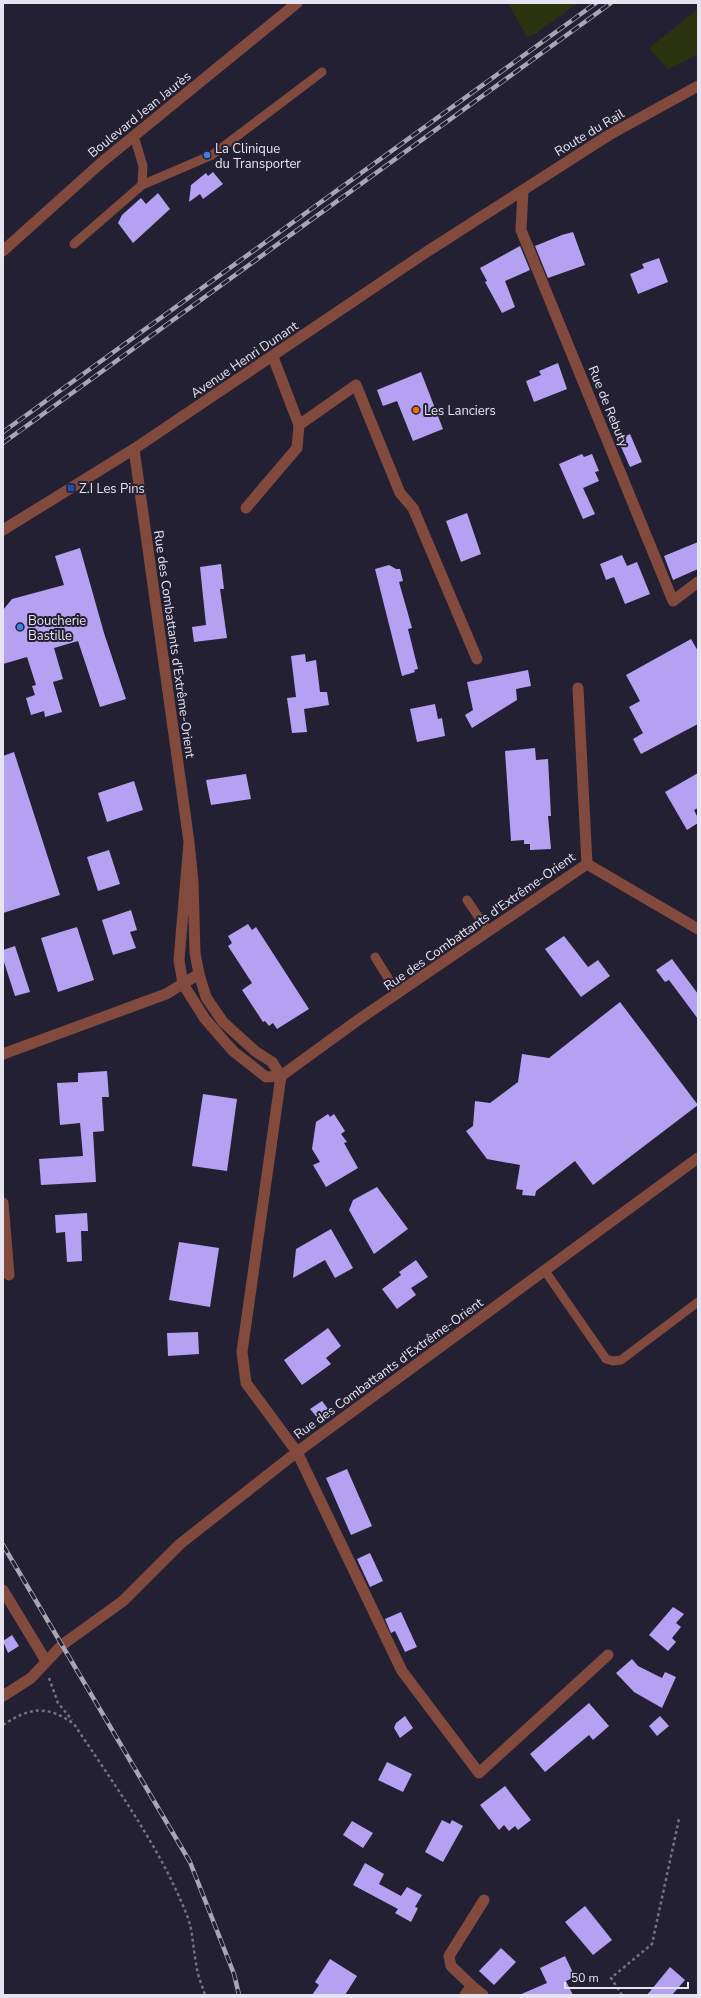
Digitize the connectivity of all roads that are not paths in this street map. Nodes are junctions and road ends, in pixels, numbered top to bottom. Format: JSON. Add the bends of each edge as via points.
{"nodes":[{"id":1,"x":297,"y":3,"type":"edge"},
{"id":2,"x":322,"y":72,"type":"dead end"},
{"id":3,"x":698,"y":86,"type":"edge"},
{"id":4,"x":134,"y":136,"type":"junction"},
{"id":5,"x":142,"y":185,"type":"junction"},
{"id":6,"x":523,"y":190,"type":"junction"},
{"id":7,"x":498,"y":206,"type":"joint"},
{"id":8,"x":74,"y":244,"type":"dead end"},
{"id":9,"x":3,"y":251,"type":"edge"},
{"id":10,"x":273,"y":357,"type":"junction"},
{"id":11,"x":299,"y":425,"type":"junction"},
{"id":12,"x":134,"y":449,"type":"junction"},
{"id":13,"x":246,"y":508,"type":"dead end"},
{"id":14,"x":3,"y":530,"type":"edge"},
{"id":15,"x":698,"y":582,"type":"edge"},
{"id":16,"x":477,"y":659,"type":"dead end"},
{"id":17,"x":578,"y":688,"type":"dead end"},
{"id":18,"x":189,"y":842,"type":"junction"},
{"id":19,"x":587,"y":864,"type":"junction"},
{"id":20,"x":467,"y":900,"type":"dead end"},
{"id":21,"x":698,"y":929,"type":"edge"},
{"id":22,"x":488,"y":931,"type":"junction"},
{"id":23,"x":376,"y":957,"type":"dead end"},
{"id":24,"x":199,"y":974,"type":"junction"},
{"id":25,"x":183,"y":984,"type":"junction"},
{"id":26,"x":398,"y":994,"type":"junction"},
{"id":27,"x":3,"y":1054,"type":"edge"},
{"id":28,"x":281,"y":1076,"type":"junction"},
{"id":29,"x":698,"y":1158,"type":"edge"},
{"id":30,"x":3,"y":1203,"type":"edge"},
{"id":31,"x":545,"y":1271,"type":"junction"},
{"id":32,"x":9,"y":1275,"type":"dead end"},
{"id":33,"x":698,"y":1302,"type":"edge"},
{"id":34,"x":297,"y":1452,"type":"junction"},
{"id":35,"x":3,"y":1590,"type":"edge"},
{"id":36,"x":608,"y":1655,"type":"dead end"},
{"id":37,"x":46,"y":1661,"type":"junction"},
{"id":38,"x":3,"y":1696,"type":"edge"},
{"id":39,"x":484,"y":1900,"type":"dead end"},
{"id":40,"x":469,"y":1990,"type":"edge"},
{"id":41,"x":483,"y":1995,"type":"edge"}],
"edges":[{"from":1,"to":4,"type":"street","name":"Boulevard Jean Jaurès"},
{"from":2,"to":5,"type":"lane","via":[[212,155]]},
{"from":3,"to":6,"type":"street","name":"Route du Rail","via":[[609,135]]},
{"from":4,"to":5,"type":"lane","via":[[143,166]]},
{"from":4,"to":9,"type":"street","name":"Boulevard Jean Jaurès"},
{"from":5,"to":8,"type":"lane"},
{"from":6,"to":7,"type":"street","name":"Route du Rail"},
{"from":6,"to":15,"type":"street","name":"Rue de Rebuty","via":[[521,230],[673,601]]},
{"from":7,"to":10,"type":"street","name":"Avenue Henri Dunant"},
{"from":10,"to":11,"type":"street"},
{"from":10,"to":12,"type":"street","name":"Avenue Henri Dunant"},
{"from":11,"to":13,"type":"street","via":[[297,448]]},
{"from":11,"to":16,"type":"street","via":[[356,385],[400,493],[413,508]]},
{"from":12,"to":14,"type":"street","name":"Avenue Henri Dunant"},
{"from":12,"to":18,"type":"street","name":"Rue des Combattants d'Extrême-Orient"},
{"from":17,"to":19,"type":"street"},
{"from":18,"to":24,"type":"street","name":"Rue des Combattants d'Extrême-Orient","via":[[195,953]]},
{"from":18,"to":25,"type":"street","name":"Rue des Combattants d'Extrême-Orient","via":[[178,960]]},
{"from":19,"to":21,"type":"street","name":"Rue des Combattants d'Extrême-Orient"},
{"from":19,"to":22,"type":"street","name":"Rue des Combattants d'Extrême-Orient"},
{"from":20,"to":22,"type":"lane"},
{"from":22,"to":26,"type":"street","name":"Rue des Combattants d'Extrême-Orient"},
{"from":23,"to":26,"type":"lane"},
{"from":24,"to":25,"type":"street"},
{"from":24,"to":28,"type":"street","name":"Rue des Combattants d'Extrême-Orient","via":[[206,997],[223,1022],[255,1051],[272,1062]]},
{"from":25,"to":27,"type":"street","via":[[166,994]]},
{"from":25,"to":28,"type":"street","name":"Rue des Combattants d'Extrême-Orient","via":[[204,1019],[233,1051],[266,1077]]},
{"from":26,"to":28,"type":"street","name":"Rue des Combattants d'Extrême-Orient"},
{"from":28,"to":34,"type":"street","name":"Rue des Combattants d'Extrême-Orient","via":[[242,1352],[246,1383]]},
{"from":29,"to":31,"type":"street","name":"Rue des Combattants d'Extrême-Orient"},
{"from":30,"to":32,"type":"street"},
{"from":31,"to":33,"type":"lane","via":[[606,1359],[613,1361],[621,1360]]},
{"from":31,"to":34,"type":"street","name":"Rue des Combattants d'Extrême-Orient"},
{"from":34,"to":36,"type":"street","via":[[402,1671],[479,1773]]},
{"from":34,"to":37,"type":"street","via":[[180,1544],[123,1601],[62,1645]]},
{"from":35,"to":37,"type":"street"},
{"from":37,"to":38,"type":"street","via":[[31,1678]]},
{"from":39,"to":40,"type":"street","via":[[449,1956],[451,1966]]},
{"from":40,"to":41,"type":"street"}]}
